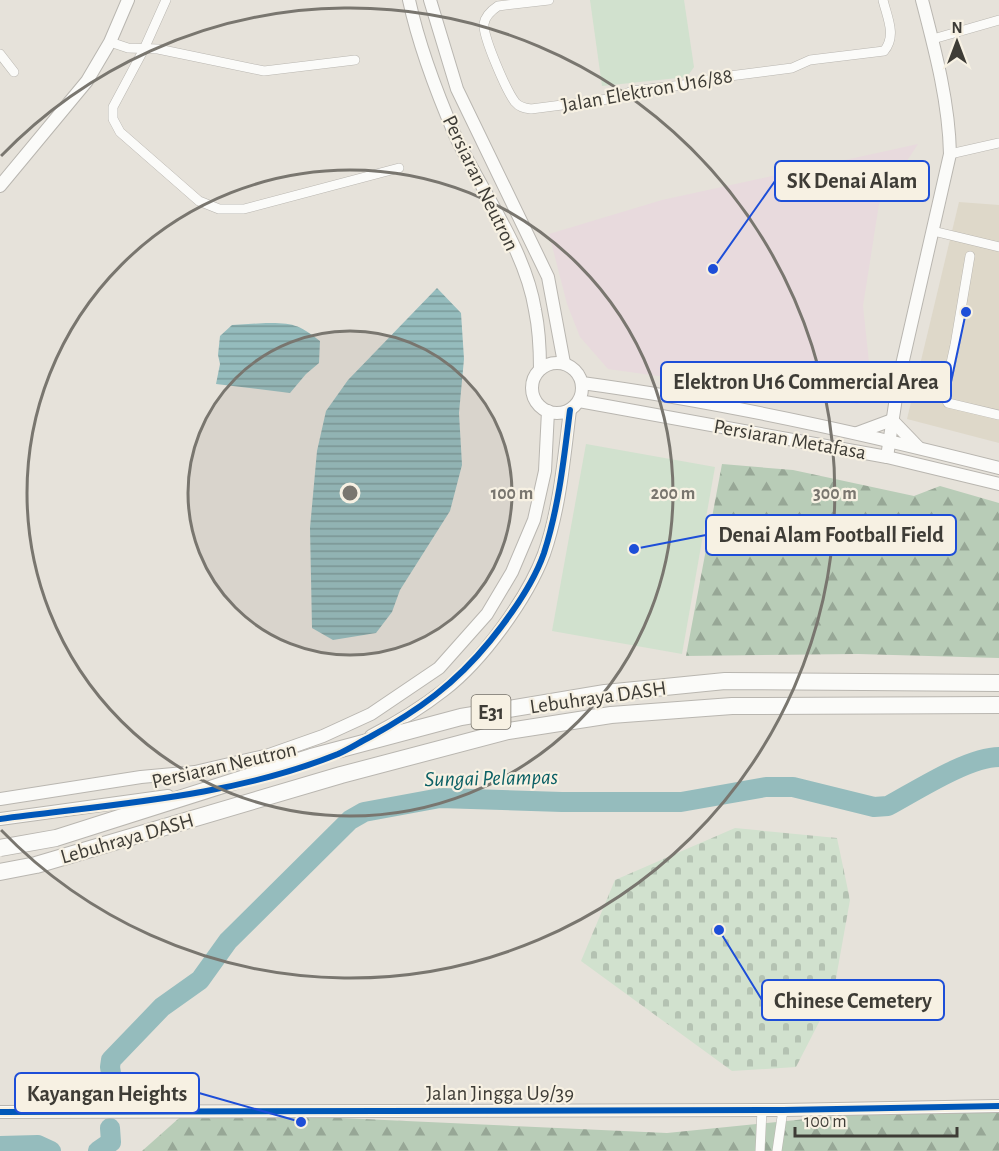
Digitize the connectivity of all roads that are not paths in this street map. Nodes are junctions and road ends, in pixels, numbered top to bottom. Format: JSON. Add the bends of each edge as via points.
{"nodes":[{"id":1,"x":128,"y":0,"type":"edge"},
{"id":2,"x":166,"y":0,"type":"edge"},
{"id":3,"x":409,"y":0,"type":"edge"},
{"id":4,"x":430,"y":0,"type":"edge"},
{"id":5,"x":549,"y":0,"type":"edge"},
{"id":6,"x":883,"y":0,"type":"edge"},
{"id":7,"x":922,"y":0,"type":"edge"},
{"id":8,"x":999,"y":20,"type":"edge"},
{"id":9,"x":933,"y":39,"type":"junction"},
{"id":10,"x":111,"y":42,"type":"junction"},
{"id":11,"x":144,"y":50,"type":"junction"},
{"id":12,"x":0,"y":54,"type":"edge"},
{"id":13,"x":355,"y":60,"type":"dead end"},
{"id":14,"x":14,"y":72,"type":"dead end"},
{"id":15,"x":999,"y":143,"type":"edge"},
{"id":16,"x":950,"y":154,"type":"junction"},
{"id":17,"x":399,"y":168,"type":"dead end"},
{"id":18,"x":0,"y":186,"type":"edge"},
{"id":19,"x":933,"y":231,"type":"junction"},
{"id":20,"x":960,"y":237,"type":"junction"},
{"id":21,"x":989,"y":245,"type":"junction"},
{"id":22,"x":999,"y":247,"type":"edge"},
{"id":23,"x":970,"y":256,"type":"junction"},
{"id":24,"x":564,"y":363,"type":"junction"},
{"id":25,"x":540,"y":369,"type":"junction"},
{"id":26,"x":582,"y":383,"type":"junction"},
{"id":27,"x":574,"y":405,"type":"junction"},
{"id":28,"x":548,"y":411,"type":"junction"},
{"id":29,"x":999,"y":416,"type":"edge"},
{"id":30,"x":892,"y":420,"type":"junction"},
{"id":31,"x":857,"y":434,"type":"junction"},
{"id":32,"x":889,"y":440,"type":"junction"},
{"id":33,"x":919,"y":448,"type":"junction"},
{"id":34,"x":887,"y":457,"type":"junction"},
{"id":35,"x":999,"y":468,"type":"edge"},
{"id":36,"x":999,"y":484,"type":"edge"},
{"id":37,"x":999,"y":683,"type":"edge"},
{"id":38,"x":999,"y":705,"type":"edge"},
{"id":39,"x":0,"y":799,"type":"edge"},
{"id":40,"x":0,"y":819,"type":"edge"},
{"id":41,"x":0,"y":848,"type":"edge"},
{"id":42,"x":0,"y":872,"type":"edge"},
{"id":43,"x":999,"y":1106,"type":"edge"},
{"id":44,"x":762,"y":1110,"type":"junction"},
{"id":45,"x":783,"y":1110,"type":"junction"},
{"id":46,"x":0,"y":1112,"type":"edge"},
{"id":47,"x":760,"y":1151,"type":"edge"},
{"id":48,"x":777,"y":1151,"type":"edge"}],
"edges":[{"from":1,"to":10,"type":"street"},
{"from":2,"to":11,"type":"street"},
{"from":3,"to":25,"type":"street","name":"Persiaran Neutron","via":[[430,72],[456,136],[527,279],[535,308]]},
{"from":4,"to":24,"type":"street","name":"Persiaran Neutron","via":[[457,89],[548,277]]},
{"from":5,"to":6,"type":"street","name":"Jalan Elektron U16/88","via":[[498,6],[484,22],[496,63],[522,108],[616,98],[632,91],[884,51],[892,35]]},
{"from":7,"to":9,"type":"street"},
{"from":8,"to":9,"type":"street"},
{"from":9,"to":16,"type":"street","via":[[950,130]]},
{"from":10,"to":11,"type":"street"},
{"from":10,"to":18,"type":"street","via":[[87,81]]},
{"from":11,"to":13,"type":"street","via":[[158,49],[264,71]]},
{"from":11,"to":17,"type":"street","via":[[116,100],[112,114],[115,125],[199,201],[219,209],[244,209]]},
{"from":12,"to":14,"type":"street"},
{"from":15,"to":16,"type":"street"},
{"from":16,"to":19,"type":"street"},
{"from":19,"to":20,"type":"street"},
{"from":19,"to":30,"type":"street"},
{"from":20,"to":21,"type":"street"},
{"from":20,"to":23,"type":"street"},
{"from":21,"to":22,"type":"street"},
{"from":21,"to":23,"type":"street"},
{"from":23,"to":29,"type":"street","via":[[944,395],[948,403]]},
{"from":24,"to":25,"type":"street"},
{"from":24,"to":26,"type":"street","via":[[576,370]]},
{"from":25,"to":28,"type":"street","via":[[532,392]]},
{"from":26,"to":27,"type":"street"},
{"from":26,"to":31,"type":"street","name":"Persiaran Metafasa","via":[[652,392]]},
{"from":27,"to":28,"type":"street","via":[[555,413]]},
{"from":27,"to":34,"type":"street","name":"Persiaran Metafasa"},
{"from":27,"to":40,"type":"street","name":"Persiaran Neutron","via":[[544,554],[507,620],[445,690],[394,724],[339,753],[269,777],[196,792]]},
{"from":28,"to":39,"type":"street","name":"Persiaran Neutron","via":[[545,471],[534,520],[517,561],[488,615],[439,668],[371,714],[269,755],[195,772]]},
{"from":30,"to":31,"type":"street"},
{"from":30,"to":32,"type":"street"},
{"from":30,"to":33,"type":"street"},
{"from":31,"to":32,"type":"street","name":"Persiaran Metafasa"},
{"from":32,"to":33,"type":"street","name":"Persiaran Metafasa"},
{"from":32,"to":34,"type":"street"},
{"from":33,"to":35,"type":"street","name":"Persiaran Metafasa"},
{"from":34,"to":36,"type":"street","name":"Persiaran Metafasa"},
{"from":37,"to":41,"type":"highway","name":"Lebuhraya DASH","number":"E31","bridge":true,"via":[[725,681],[594,695],[461,717],[310,757],[56,838]]},
{"from":38,"to":42,"type":"highway","name":"Lebuhraya DASH","number":"E31","via":[[732,706],[611,715],[508,731]]},
{"from":43,"to":45,"type":"street","name":"Jalan Jingga U9/39"},
{"from":44,"to":45,"type":"street","name":"Jalan Jingga U9/39"},
{"from":44,"to":46,"type":"street","name":"Jalan Jingga U9/39"},
{"from":44,"to":47,"type":"street"},
{"from":45,"to":48,"type":"street"}]}
